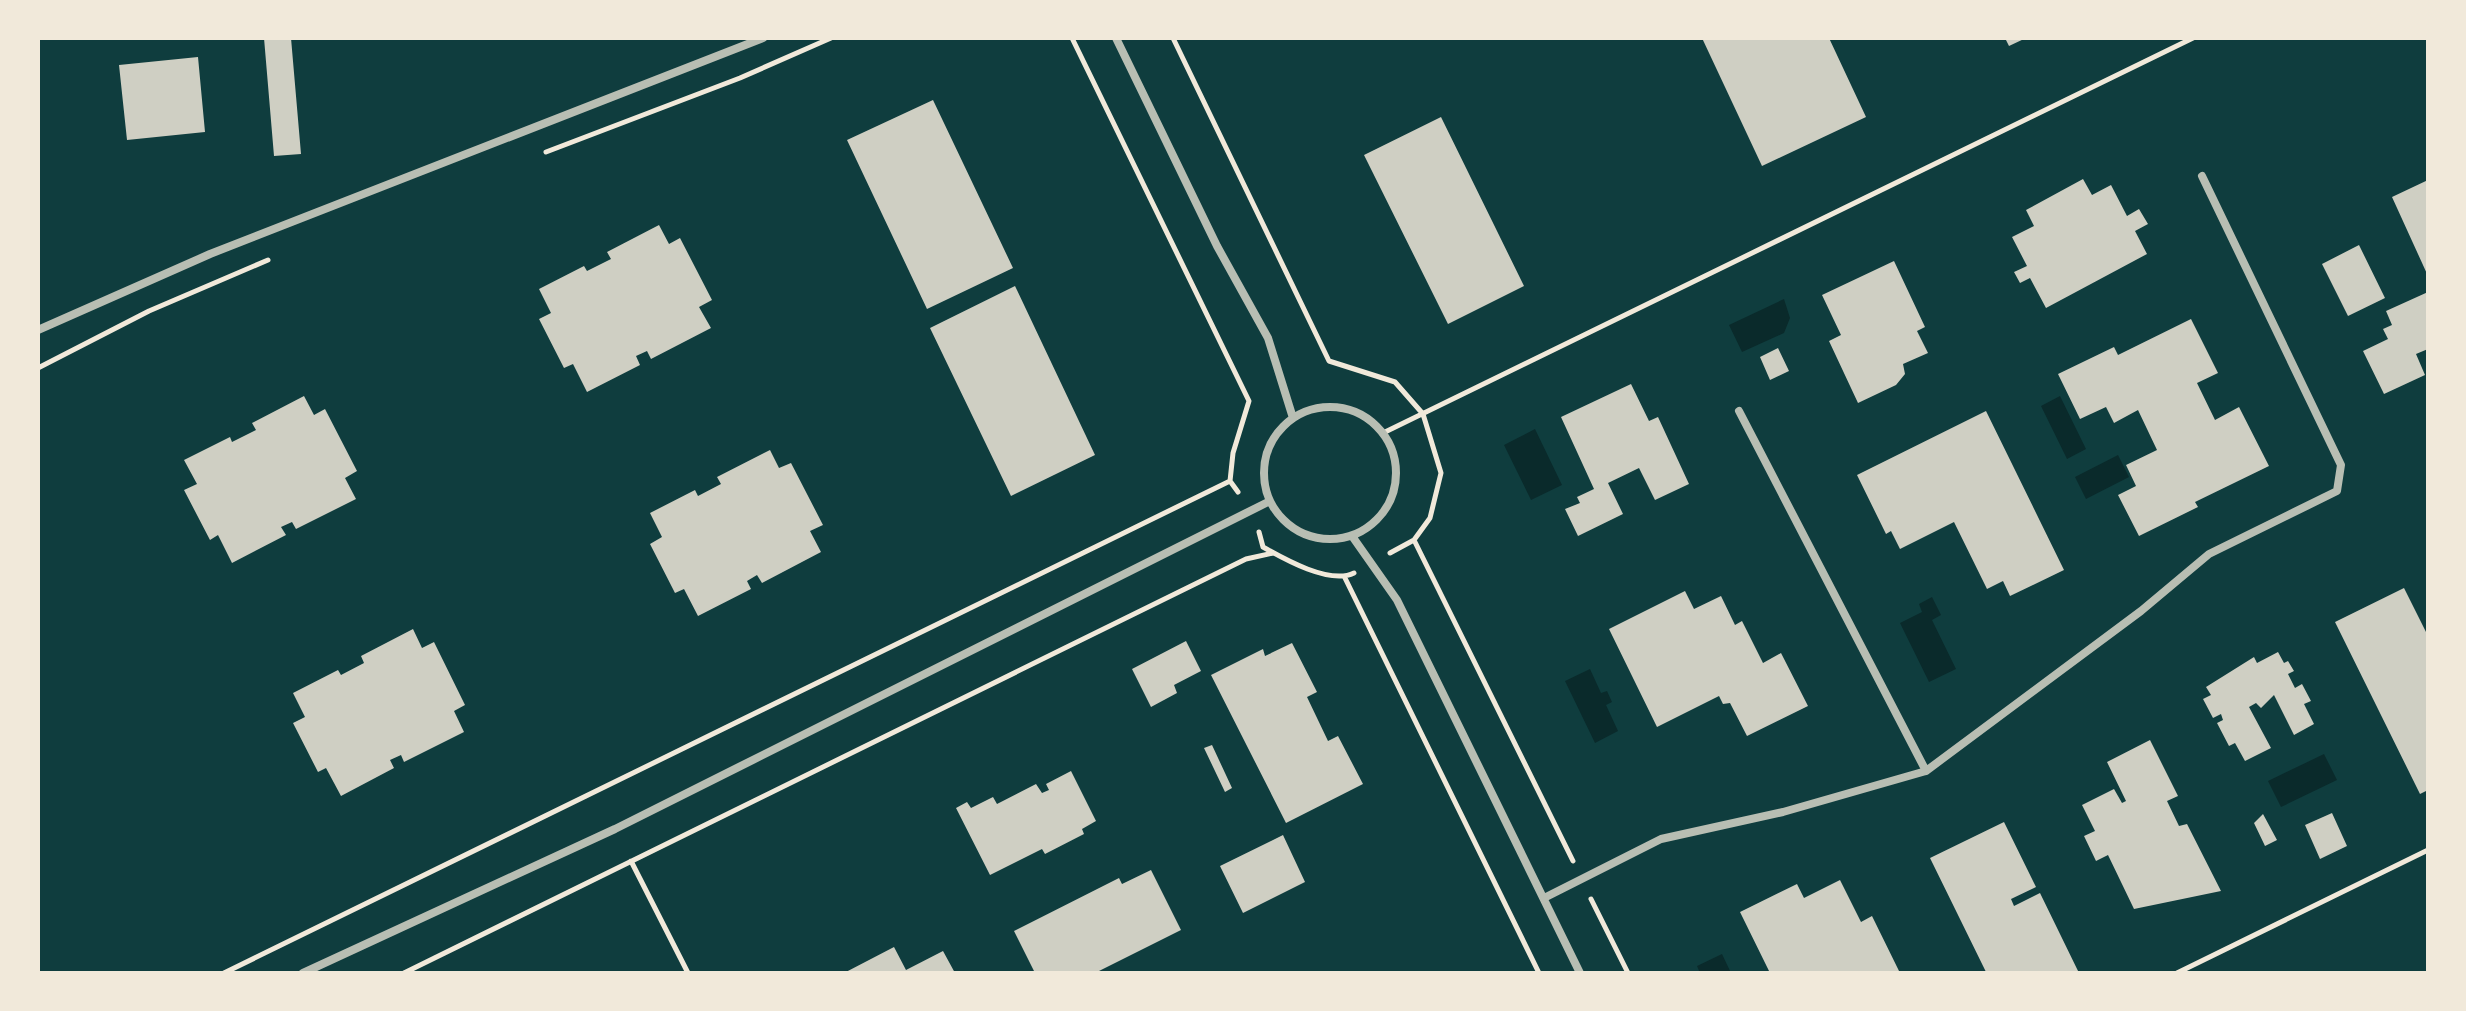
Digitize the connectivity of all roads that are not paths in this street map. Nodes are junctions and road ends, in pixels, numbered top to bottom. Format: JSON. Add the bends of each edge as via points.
{"nodes":[{"id":1,"x":763,"y":38,"type":"edge"},
{"id":2,"x":1116,"y":38,"type":"edge"},
{"id":3,"x":2202,"y":176,"type":"dead end"},
{"id":4,"x":38,"y":330,"type":"edge"},
{"id":5,"x":1739,"y":411,"type":"dead end"},
{"id":6,"x":1293,"y":418,"type":"junction"},
{"id":7,"x":1270,"y":501,"type":"junction"},
{"id":8,"x":1352,"y":536,"type":"junction"},
{"id":9,"x":1926,"y":771,"type":"junction"},
{"id":10,"x":1544,"y":898,"type":"junction"},
{"id":11,"x":303,"y":973,"type":"edge"},
{"id":12,"x":1580,"y":973,"type":"edge"}],
"edges":[{"from":1,"to":4,"type":"street","via":[[210,254]]},
{"from":2,"to":6,"type":"street","via":[[1268,338]]},
{"from":3,"to":9,"type":"street","via":[[2341,465],[2337,491],[2209,554]]},
{"from":5,"to":9,"type":"street"},
{"from":6,"to":7,"type":"street","via":[[1279,430],[1264,464]]},
{"from":6,"to":8,"type":"street","via":[[1312,409],[1341,408],[1369,419],[1393,451],[1397,472],[1385,511]]},
{"from":7,"to":8,"type":"street","via":[[1280,517],[1313,538]]},
{"from":7,"to":11,"type":"street","via":[[615,829]]},
{"from":8,"to":10,"type":"street","via":[[1397,600]]},
{"from":9,"to":10,"type":"street","via":[[1783,812],[1661,839]]},
{"from":10,"to":12,"type":"street"}]}
